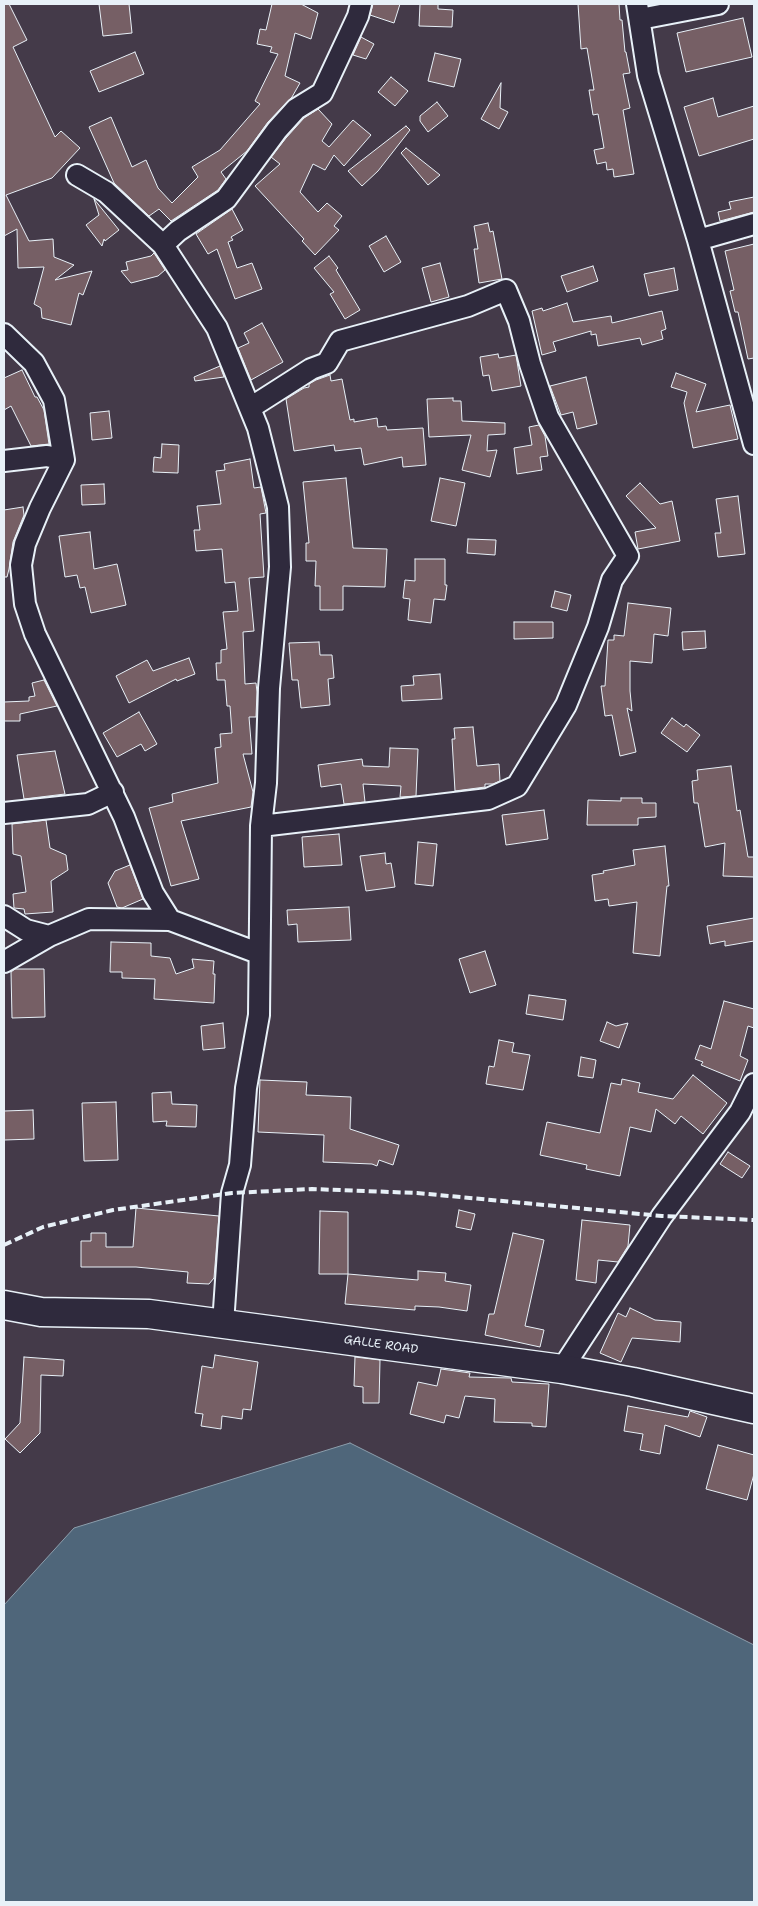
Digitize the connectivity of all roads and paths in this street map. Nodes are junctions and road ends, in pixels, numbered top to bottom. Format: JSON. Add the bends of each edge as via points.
{"nodes":[{"id":1,"x":361,"y":4,"type":"edge"},
{"id":2,"x":718,"y":4,"type":"edge"},
{"id":3,"x":638,"y":12,"type":"edge"},
{"id":4,"x":77,"y":175,"type":"dead end"},
{"id":5,"x":754,"y":224,"type":"edge"},
{"id":6,"x":698,"y":240,"type":"junction"},
{"id":7,"x":163,"y":245,"type":"junction"},
{"id":8,"x":4,"y":334,"type":"edge"},
{"id":9,"x":250,"y":408,"type":"junction"},
{"id":10,"x":754,"y":444,"type":"edge"},
{"id":11,"x":64,"y":460,"type":"junction"},
{"id":12,"x":4,"y":461,"type":"edge"},
{"id":13,"x":113,"y":792,"type":"junction"},
{"id":14,"x":4,"y":813,"type":"edge"},
{"id":15,"x":261,"y":826,"type":"junction"},
{"id":16,"x":4,"y":916,"type":"edge"},
{"id":17,"x":170,"y":920,"type":"junction"},
{"id":18,"x":48,"y":936,"type":"junction"},
{"id":19,"x":258,"y":953,"type":"junction"},
{"id":20,"x":4,"y":962,"type":"edge"},
{"id":21,"x":754,"y":1084,"type":"edge"},
{"id":22,"x":4,"y":1305,"type":"edge"},
{"id":23,"x":224,"y":1324,"type":"junction"},
{"id":24,"x":562,"y":1369,"type":"junction"},
{"id":25,"x":754,"y":1409,"type":"edge"}],
"edges":[{"from":1,"to":7,"type":"street","via":[[322,93],[296,109],[226,199]]},
{"from":2,"to":3,"type":"street"},
{"from":3,"to":6,"type":"street","via":[[648,75]]},
{"from":4,"to":7,"type":"street","via":[[106,192]]},
{"from":5,"to":6,"type":"street"},
{"from":6,"to":10,"type":"street"},
{"from":7,"to":9,"type":"street","via":[[217,328]]},
{"from":8,"to":11,"type":"street","via":[[34,363],[54,400]]},
{"from":9,"to":15,"type":"street","via":[[278,508],[280,557]]},
{"from":9,"to":15,"type":"street","via":[[311,369],[327,363],[340,341],[468,306],[506,290],[519,321],[548,417],[628,556],[612,580],[598,627],[566,705],[517,786],[488,799]]},
{"from":11,"to":12,"type":"street","via":[[47,456]]},
{"from":11,"to":13,"type":"street","via":[[25,544],[21,565],[25,604],[34,634]]},
{"from":13,"to":14,"type":"street","via":[[88,804]]},
{"from":13,"to":17,"type":"street","via":[[153,893]]},
{"from":15,"to":19,"type":"street"},
{"from":16,"to":18,"type":"street","via":[[26,930]]},
{"from":17,"to":18,"type":"street","via":[[89,919]]},
{"from":17,"to":19,"type":"street"},
{"from":18,"to":20,"type":"street"},
{"from":19,"to":23,"type":"street","via":[[259,1015],[246,1088],[240,1164],[232,1193]]},
{"from":21,"to":24,"type":"street","via":[[740,1112],[662,1216]]},
{"from":22,"to":23,"type":"highway","name":"GALLE ROAD","via":[[41,1312],[149,1314]]},
{"from":23,"to":24,"type":"highway","name":"GALLE ROAD"},
{"from":24,"to":25,"type":"highway","name":"GALLE ROAD"}]}
